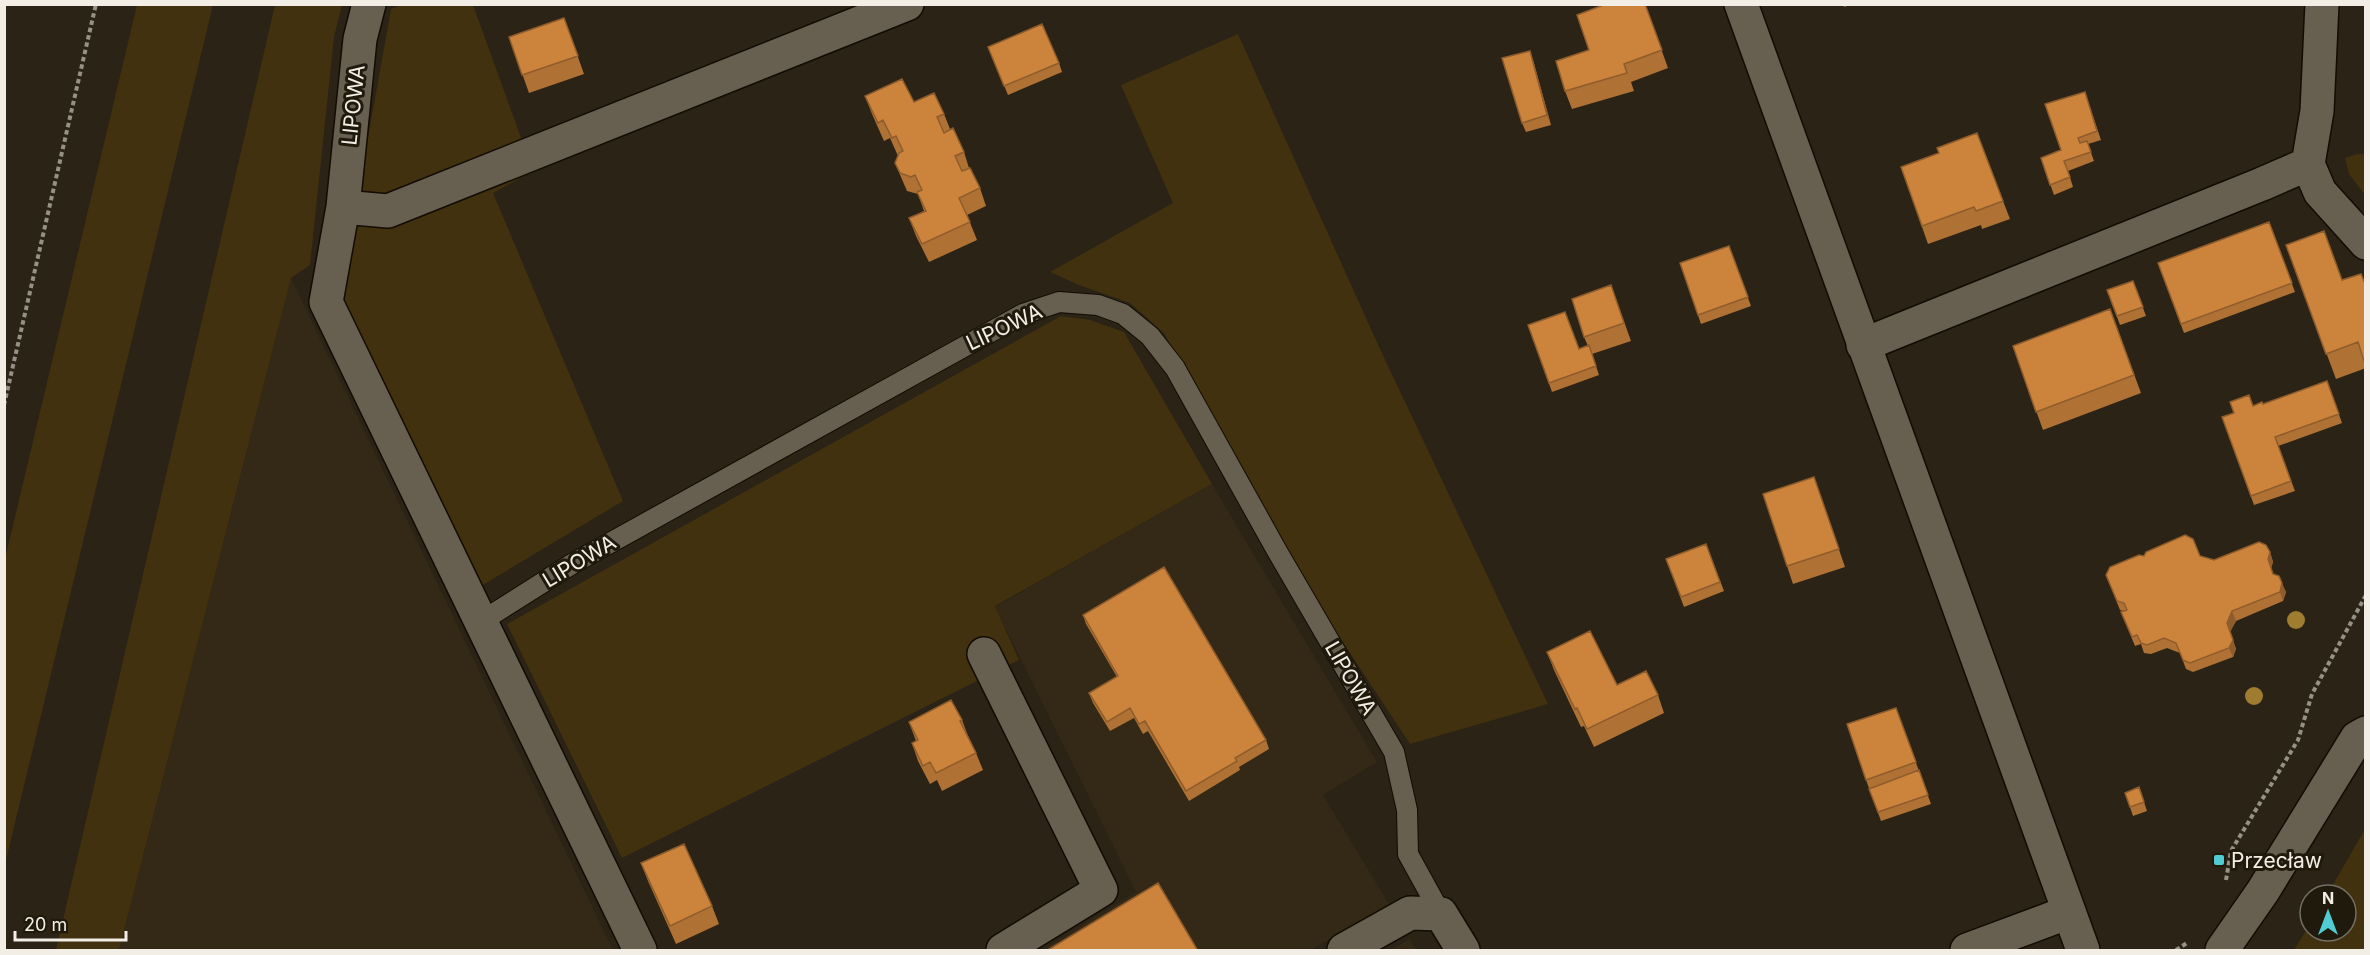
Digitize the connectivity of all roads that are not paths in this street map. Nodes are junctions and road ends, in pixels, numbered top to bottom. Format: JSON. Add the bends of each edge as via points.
{"nodes":[{"id":1,"x":369,"y":4,"type":"edge"},
{"id":2,"x":907,"y":4,"type":"edge"},
{"id":3,"x":1741,"y":4,"type":"edge"},
{"id":4,"x":2322,"y":4,"type":"edge"},
{"id":5,"x":2308,"y":164,"type":"junction"},
{"id":6,"x":343,"y":207,"type":"junction"},
{"id":7,"x":2366,"y":243,"type":"edge"},
{"id":8,"x":1863,"y":345,"type":"junction"},
{"id":9,"x":482,"y":621,"type":"junction"},
{"id":10,"x":984,"y":654,"type":"dead end"},
{"id":11,"x":2363,"y":731,"type":"edge"},
{"id":12,"x":2069,"y":912,"type":"junction"},
{"id":13,"x":1441,"y":914,"type":"junction"},
{"id":14,"x":640,"y":951,"type":"edge"},
{"id":15,"x":1003,"y":951,"type":"edge"},
{"id":16,"x":1344,"y":951,"type":"edge"},
{"id":17,"x":1463,"y":951,"type":"edge"},
{"id":18,"x":1966,"y":951,"type":"edge"},
{"id":19,"x":2083,"y":951,"type":"edge"},
{"id":20,"x":2222,"y":951,"type":"edge"}],
"edges":[{"from":1,"to":6,"type":"street","name":"LIPOWA","via":[[360,39]]},
{"from":2,"to":6,"type":"street","via":[[388,211]]},
{"from":3,"to":8,"type":"street"},
{"from":4,"to":5,"type":"street","via":[[2317,111]]},
{"from":5,"to":7,"type":"street","via":[[2320,192]]},
{"from":5,"to":8,"type":"street"},
{"from":6,"to":9,"type":"street","name":"LIPOWA","via":[[326,302]]},
{"from":8,"to":12,"type":"street"},
{"from":9,"to":13,"type":"lane","name":"LIPOWA","via":[[572,564],[1023,314],[1059,302],[1098,304],[1123,314],[1150,336],[1175,368],[1394,752],[1407,810],[1408,854]]},
{"from":9,"to":14,"type":"street","name":"LIPOWA"},
{"from":10,"to":15,"type":"street","via":[[1101,890]]},
{"from":11,"to":20,"type":"street"},
{"from":12,"to":18,"type":"street"},
{"from":12,"to":19,"type":"street"},
{"from":13,"to":16,"type":"street","via":[[1410,913]]},
{"from":13,"to":17,"type":"street","name":"LIPOWA"}]}
